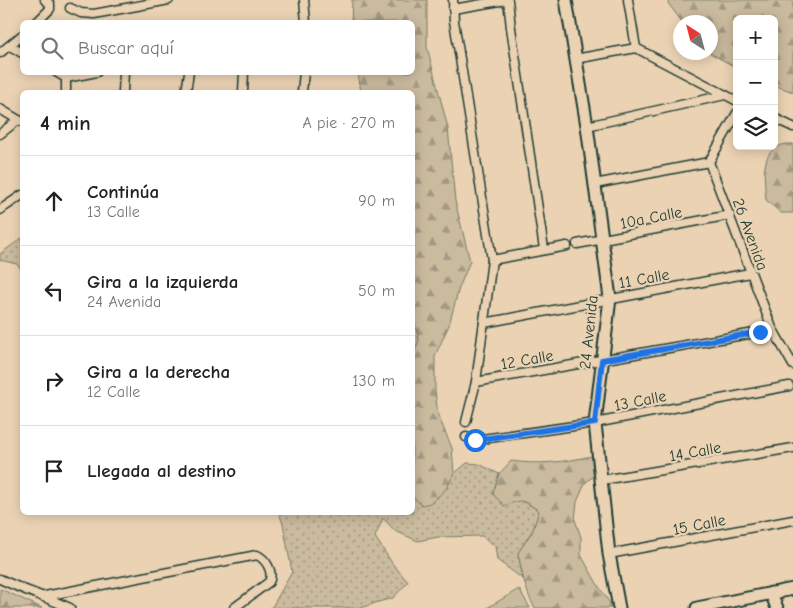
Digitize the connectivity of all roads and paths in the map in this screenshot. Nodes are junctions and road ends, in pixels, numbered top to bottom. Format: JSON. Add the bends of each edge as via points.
{"nodes":[{"id":1,"x":46,"y":0,"type":"edge"},
{"id":2,"x":169,"y":0,"type":"edge"},
{"id":3,"x":304,"y":0,"type":"edge"},
{"id":4,"x":454,"y":0,"type":"edge"},
{"id":5,"x":507,"y":0,"type":"edge"},
{"id":6,"x":566,"y":0,"type":"edge"},
{"id":7,"x":628,"y":0,"type":"edge"},
{"id":8,"x":70,"y":8,"type":"dead end"},
{"id":9,"x":453,"y":9,"type":"junction"},
{"id":10,"x":38,"y":20,"type":"edge"},
{"id":11,"x":306,"y":20,"type":"edge"},
{"id":12,"x":20,"y":37,"type":"edge"},
{"id":13,"x":10,"y":46,"type":"junction"},
{"id":14,"x":636,"y":48,"type":"junction"},
{"id":15,"x":20,"y":52,"type":"edge"},
{"id":16,"x":0,"y":53,"type":"edge"},
{"id":17,"x":575,"y":60,"type":"junction"},
{"id":18,"x":61,"y":75,"type":"edge"},
{"id":19,"x":82,"y":75,"type":"edge"},
{"id":20,"x":124,"y":75,"type":"edge"},
{"id":21,"x":189,"y":75,"type":"edge"},
{"id":22,"x":244,"y":75,"type":"edge"},
{"id":23,"x":304,"y":75,"type":"edge"},
{"id":24,"x":66,"y":78,"type":"junction"},
{"id":25,"x":66,"y":90,"type":"edge"},
{"id":26,"x":123,"y":90,"type":"edge"},
{"id":27,"x":186,"y":90,"type":"edge"},
{"id":28,"x":243,"y":90,"type":"edge"},
{"id":29,"x":302,"y":90,"type":"edge"},
{"id":30,"x":725,"y":95,"type":"junction"},
{"id":31,"x":733,"y":99,"type":"edge"},
{"id":32,"x":0,"y":109,"type":"edge"},
{"id":33,"x":733,"y":119,"type":"edge"},
{"id":34,"x":778,"y":120,"type":"edge"},
{"id":35,"x":20,"y":121,"type":"edge"},
{"id":36,"x":587,"y":126,"type":"junction"},
{"id":37,"x":793,"y":127,"type":"edge"},
{"id":38,"x":0,"y":134,"type":"edge"},
{"id":39,"x":709,"y":162,"type":"junction"},
{"id":40,"x":595,"y":184,"type":"junction"},
{"id":41,"x":20,"y":196,"type":"edge"},
{"id":42,"x":0,"y":210,"type":"edge"},
{"id":43,"x":730,"y":215,"type":"junction"},
{"id":44,"x":603,"y":240,"type":"junction"},
{"id":45,"x":577,"y":244,"type":"dead end"},
{"id":46,"x":567,"y":246,"type":"dead end"},
{"id":47,"x":544,"y":249,"type":"junction"},
{"id":48,"x":492,"y":260,"type":"junction"},
{"id":49,"x":750,"y":273,"type":"junction"},
{"id":50,"x":610,"y":298,"type":"junction"},
{"id":51,"x":484,"y":323,"type":"junction"},
{"id":52,"x":760,"y":332,"type":"dead end"},
{"id":53,"x":602,"y":360,"type":"junction"},
{"id":54,"x":793,"y":365,"type":"edge"},
{"id":55,"x":476,"y":382,"type":"junction"},
{"id":56,"x":789,"y":386,"type":"dead end"},
{"id":57,"x":466,"y":422,"type":"dead end"},
{"id":58,"x":595,"y":423,"type":"junction"},
{"id":59,"x":466,"y":437,"type":"dead end"},
{"id":60,"x":793,"y":448,"type":"edge"},
{"id":61,"x":602,"y":480,"type":"junction"},
{"id":62,"x":793,"y":520,"type":"edge"},
{"id":63,"x":609,"y":554,"type":"junction"},
{"id":64,"x":0,"y":579,"type":"edge"},
{"id":65,"x":793,"y":589,"type":"edge"},
{"id":66,"x":771,"y":593,"type":"junction"},
{"id":67,"x":45,"y":596,"type":"junction"},
{"id":68,"x":70,"y":608,"type":"edge"},
{"id":69,"x":234,"y":608,"type":"edge"},
{"id":70,"x":618,"y":608,"type":"edge"},
{"id":71,"x":697,"y":608,"type":"edge"},
{"id":72,"x":777,"y":608,"type":"edge"}],
"edges":[{"from":1,"to":10,"type":"street","via":[[50,9]]},
{"from":2,"to":8,"type":"street","via":[[94,14]]},
{"from":3,"to":11,"type":"street"},
{"from":4,"to":9,"type":"street"},
{"from":5,"to":9,"type":"street"},
{"from":5,"to":47,"type":"street"},
{"from":6,"to":17,"type":"main road","name":"24 Avenida"},
{"from":7,"to":14,"type":"street"},
{"from":9,"to":48,"type":"street"},
{"from":12,"to":13,"type":"street"},
{"from":13,"to":15,"type":"street"},
{"from":13,"to":16,"type":"street"},
{"from":14,"to":17,"type":"street"},
{"from":14,"to":30,"type":"street"},
{"from":17,"to":36,"type":"main road","name":"24 Avenida"},
{"from":18,"to":24,"type":"street"},
{"from":19,"to":24,"type":"street"},
{"from":20,"to":26,"type":"street"},
{"from":21,"to":27,"type":"street"},
{"from":22,"to":28,"type":"street"},
{"from":23,"to":29,"type":"street"},
{"from":24,"to":25,"type":"street"},
{"from":30,"to":31,"type":"street"},
{"from":30,"to":36,"type":"street"},
{"from":32,"to":35,"type":"street"},
{"from":33,"to":39,"type":"street"},
{"from":34,"to":37,"type":"street"},
{"from":35,"to":38,"type":"street"},
{"from":36,"to":40,"type":"main road","name":"24 Avenida"},
{"from":39,"to":40,"type":"street"},
{"from":39,"to":43,"type":"street","name":"26 Avenida"},
{"from":40,"to":44,"type":"main road","name":"24 Avenida"},
{"from":41,"to":42,"type":"street"},
{"from":43,"to":44,"type":"street","name":"10a Calle"},
{"from":43,"to":49,"type":"street","name":"26 Avenida"},
{"from":44,"to":45,"type":"street","name":"10a Calle"},
{"from":44,"to":50,"type":"main road","name":"24 Avenida"},
{"from":46,"to":47,"type":"street"},
{"from":47,"to":48,"type":"street"},
{"from":48,"to":51,"type":"street"},
{"from":49,"to":50,"type":"street","name":"11 Calle"},
{"from":49,"to":54,"type":"street","name":"26 Avenida","via":[[772,328]]},
{"from":50,"to":51,"type":"street","name":"11 Calle"},
{"from":50,"to":53,"type":"main road","name":"24 Avenida"},
{"from":51,"to":55,"type":"street"},
{"from":52,"to":53,"type":"street","name":"12 Calle"},
{"from":53,"to":55,"type":"street","name":"12 Calle"},
{"from":53,"to":58,"type":"main road","name":"24 Avenida"},
{"from":55,"to":57,"type":"street"},
{"from":56,"to":58,"type":"street","name":"13 Calle"},
{"from":58,"to":59,"type":"street","name":"13 Calle","via":[[475,440]]},
{"from":58,"to":61,"type":"main road","name":"24 Avenida"},
{"from":60,"to":61,"type":"street","name":"14 Calle"},
{"from":61,"to":63,"type":"main road","name":"24 Avenida"},
{"from":62,"to":63,"type":"street","name":"15 Calle"},
{"from":63,"to":70,"type":"main road","name":"24 Avenida"},
{"from":64,"to":67,"type":"street"},
{"from":65,"to":66,"type":"main road"},
{"from":66,"to":71,"type":"main road"},
{"from":66,"to":72,"type":"main road"},
{"from":67,"to":68,"type":"street"},
{"from":67,"to":69,"type":"street","via":[[256,555],[261,557],[271,573],[270,582]]}]}
